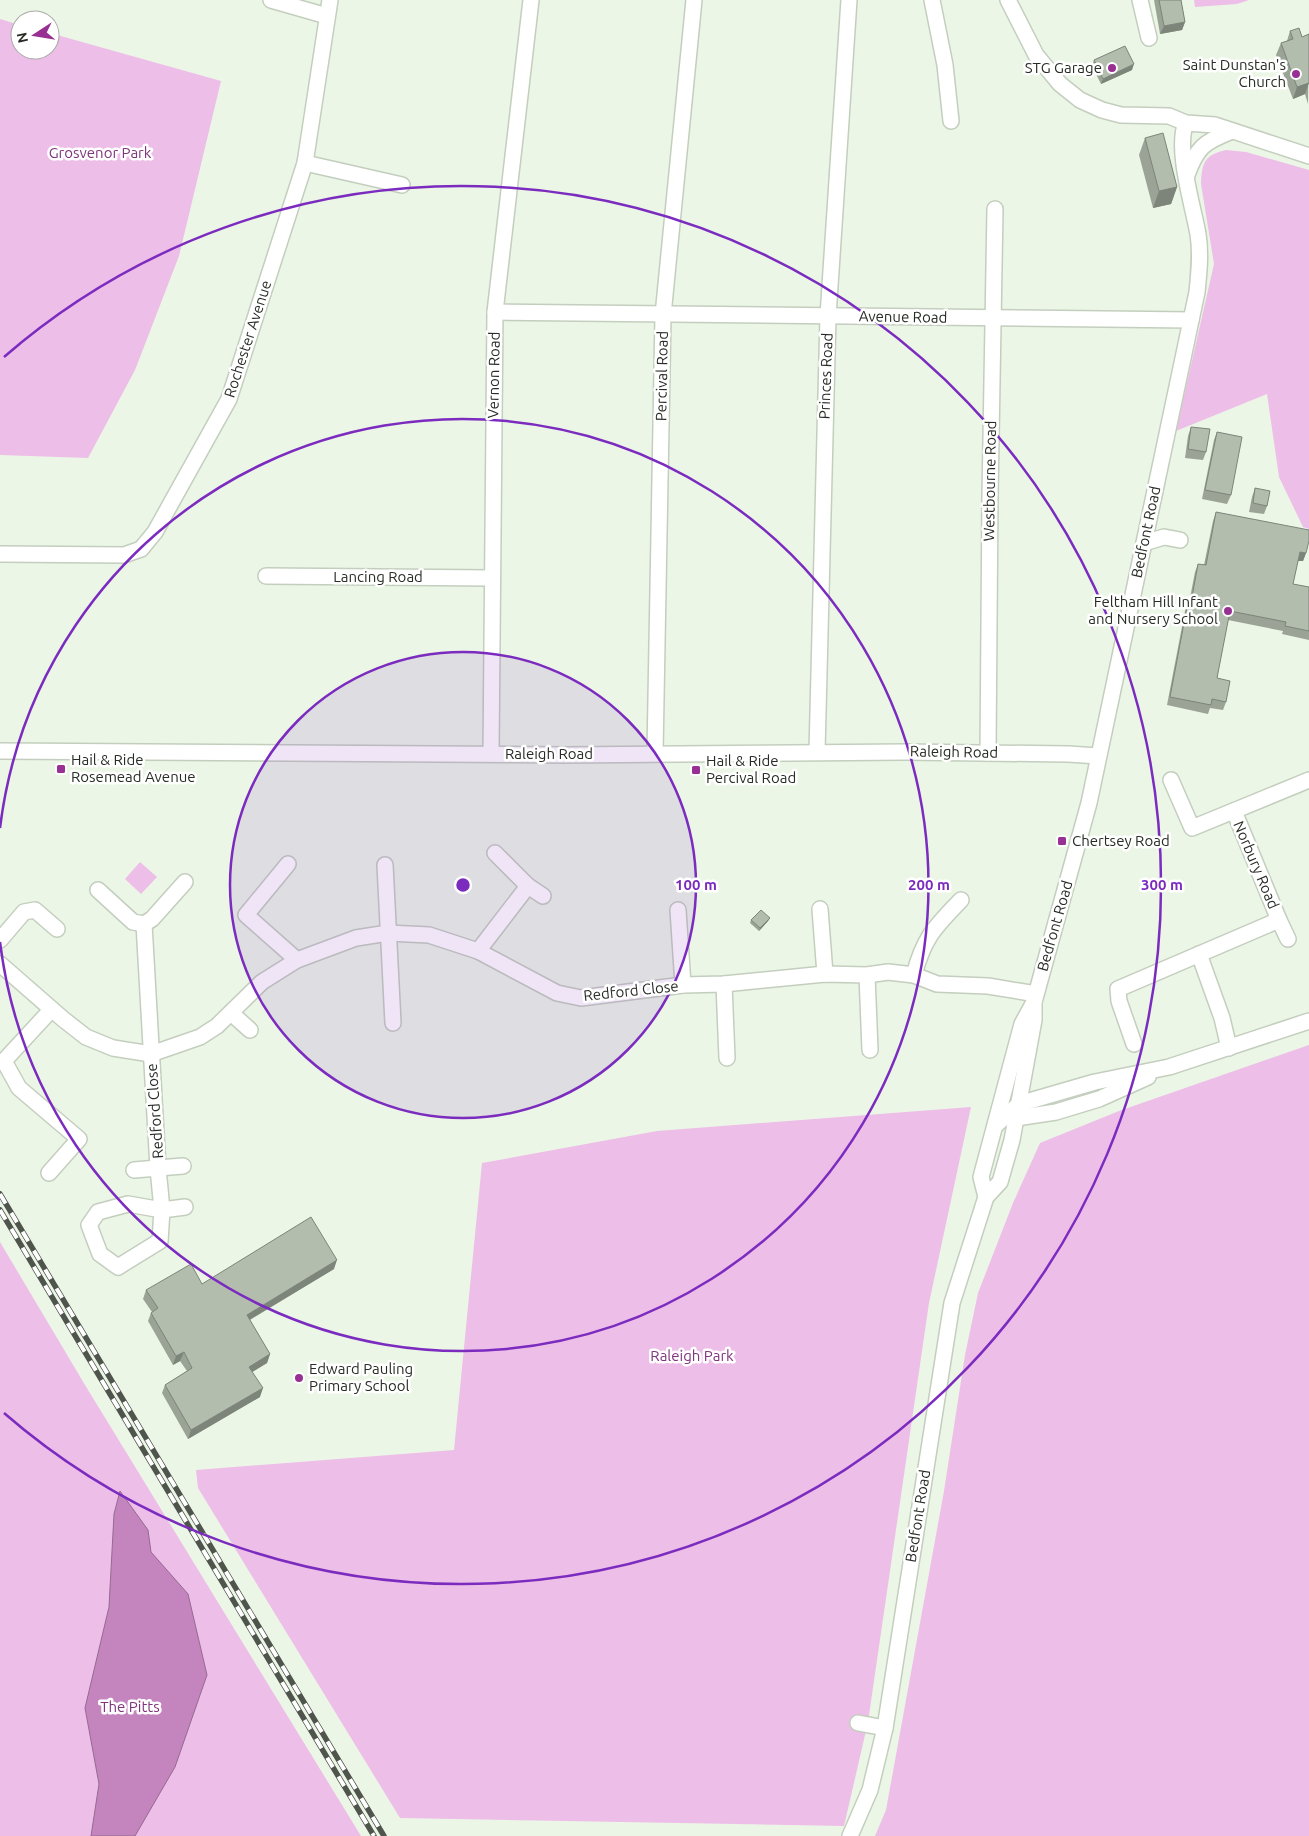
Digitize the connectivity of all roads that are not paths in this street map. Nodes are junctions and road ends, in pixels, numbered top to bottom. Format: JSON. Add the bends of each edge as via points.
{"nodes":[{"id":1,"x":270,"y":0,"type":"edge"},
{"id":2,"x":330,"y":0,"type":"edge"},
{"id":3,"x":531,"y":0,"type":"edge"},
{"id":4,"x":694,"y":0,"type":"edge"},
{"id":5,"x":849,"y":0,"type":"edge"},
{"id":6,"x":932,"y":0,"type":"edge"},
{"id":7,"x":1008,"y":0,"type":"edge"},
{"id":8,"x":1140,"y":0,"type":"edge"},
{"id":9,"x":328,"y":16,"type":"junction"},
{"id":10,"x":1149,"y":38,"type":"dead end"},
{"id":11,"x":951,"y":122,"type":"dead end"},
{"id":12,"x":1186,"y":123,"type":"junction"},
{"id":13,"x":1232,"y":131,"type":"junction"},
{"id":14,"x":1309,"y":156,"type":"edge"},
{"id":15,"x":305,"y":163,"type":"junction"},
{"id":16,"x":1187,"y":174,"type":"junction"},
{"id":17,"x":402,"y":185,"type":"dead end"},
{"id":18,"x":995,"y":209,"type":"dead end"},
{"id":19,"x":495,"y":312,"type":"junction"},
{"id":20,"x":663,"y":315,"type":"junction"},
{"id":21,"x":828,"y":316,"type":"junction"},
{"id":22,"x":992,"y":318,"type":"junction"},
{"id":23,"x":1191,"y":320,"type":"junction"},
{"id":24,"x":1180,"y":540,"type":"dead end"},
{"id":25,"x":1144,"y":543,"type":"junction"},
{"id":26,"x":0,"y":554,"type":"edge"},
{"id":27,"x":266,"y":576,"type":"dead end"},
{"id":28,"x":491,"y":578,"type":"junction"},
{"id":29,"x":0,"y":751,"type":"edge"},
{"id":30,"x":816,"y":752,"type":"junction"},
{"id":31,"x":988,"y":752,"type":"junction"},
{"id":32,"x":491,"y":753,"type":"junction"},
{"id":33,"x":655,"y":753,"type":"junction"},
{"id":34,"x":1098,"y":756,"type":"junction"},
{"id":35,"x":1171,"y":780,"type":"dead end"},
{"id":36,"x":1309,"y":780,"type":"edge"},
{"id":37,"x":1234,"y":811,"type":"junction"},
{"id":38,"x":495,"y":853,"type":"dead end"},
{"id":39,"x":288,"y":864,"type":"dead end"},
{"id":40,"x":385,"y":865,"type":"dead end"},
{"id":41,"x":185,"y":882,"type":"dead end"},
{"id":42,"x":528,"y":886,"type":"junction"},
{"id":43,"x":98,"y":890,"type":"dead end"},
{"id":44,"x":543,"y":896,"type":"dead end"},
{"id":45,"x":961,"y":900,"type":"dead end"},
{"id":46,"x":820,"y":908,"type":"dead end"},
{"id":47,"x":678,"y":910,"type":"dead end"},
{"id":48,"x":1279,"y":920,"type":"junction"},
{"id":49,"x":144,"y":924,"type":"junction"},
{"id":50,"x":57,"y":930,"type":"dead end"},
{"id":51,"x":388,"y":933,"type":"junction"},
{"id":52,"x":1288,"y":939,"type":"dead end"},
{"id":53,"x":0,"y":940,"type":"edge"},
{"id":54,"x":478,"y":951,"type":"junction"},
{"id":55,"x":1199,"y":954,"type":"junction"},
{"id":56,"x":297,"y":960,"type":"junction"},
{"id":57,"x":0,"y":964,"type":"edge"},
{"id":58,"x":826,"y":974,"type":"junction"},
{"id":59,"x":914,"y":974,"type":"junction"},
{"id":60,"x":867,"y":975,"type":"junction"},
{"id":61,"x":724,"y":984,"type":"junction"},
{"id":62,"x":683,"y":985,"type":"junction"},
{"id":63,"x":1035,"y":998,"type":"junction"},
{"id":64,"x":51,"y":1010,"type":"junction"},
{"id":65,"x":231,"y":1012,"type":"junction"},
{"id":66,"x":1309,"y":1021,"type":"edge"},
{"id":67,"x":394,"y":1023,"type":"dead end"},
{"id":68,"x":250,"y":1030,"type":"dead end"},
{"id":69,"x":1134,"y":1044,"type":"dead end"},
{"id":70,"x":1229,"y":1048,"type":"junction"},
{"id":71,"x":870,"y":1050,"type":"dead end"},
{"id":72,"x":151,"y":1054,"type":"junction"},
{"id":73,"x":727,"y":1058,"type":"dead end"},
{"id":74,"x":1012,"y":1108,"type":"junction"},
{"id":75,"x":183,"y":1166,"type":"dead end"},
{"id":76,"x":158,"y":1168,"type":"junction"},
{"id":77,"x":134,"y":1170,"type":"dead end"},
{"id":78,"x":49,"y":1173,"type":"dead end"},
{"id":79,"x":986,"y":1197,"type":"junction"},
{"id":80,"x":185,"y":1207,"type":"dead end"},
{"id":81,"x":162,"y":1210,"type":"junction"},
{"id":82,"x":858,"y":1723,"type":"dead end"},
{"id":83,"x":885,"y":1728,"type":"junction"},
{"id":84,"x":850,"y":1836,"type":"edge"}],
"edges":[{"from":1,"to":9,"type":"street"},
{"from":2,"to":9,"type":"street","name":"Rochester Avenue"},
{"from":3,"to":19,"type":"street","name":"Vernon Road"},
{"from":4,"to":20,"type":"street","name":"Percival Road"},
{"from":5,"to":21,"type":"street","name":"Princes Road"},
{"from":6,"to":11,"type":"street","via":[[945,65]]},
{"from":7,"to":12,"type":"street","via":[[1036,55],[1060,84],[1080,100],[1121,115],[1169,116]]},
{"from":8,"to":10,"type":"street"},
{"from":9,"to":15,"type":"street","name":"Rochester Avenue"},
{"from":12,"to":13,"type":"street","via":[[1215,125]]},
{"from":12,"to":16,"type":"street","name":"Bedfont Road","via":[[1182,136]]},
{"from":13,"to":14,"type":"street"},
{"from":13,"to":16,"type":"street","via":[[1201,146]]},
{"from":15,"to":17,"type":"street"},
{"from":15,"to":26,"type":"street","name":"Rochester Avenue","via":[[229,399],[155,532],[141,549],[124,555]]},
{"from":16,"to":23,"type":"street","name":"Bedfont Road","via":[[1200,258]]},
{"from":18,"to":22,"type":"street","name":"Westbourne Road"},
{"from":19,"to":20,"type":"street","name":"Avenue Road"},
{"from":19,"to":28,"type":"street","name":"Vernon Road"},
{"from":20,"to":21,"type":"street","name":"Avenue Road"},
{"from":20,"to":33,"type":"street","name":"Percival Road"},
{"from":21,"to":22,"type":"street","name":"Avenue Road"},
{"from":21,"to":30,"type":"street","name":"Princes Road"},
{"from":22,"to":23,"type":"street","name":"Avenue Road"},
{"from":22,"to":31,"type":"street","name":"Westbourne Road"},
{"from":23,"to":25,"type":"street","name":"Bedfont Road"},
{"from":24,"to":25,"type":"street","via":[[1164,537]]},
{"from":25,"to":34,"type":"street","name":"Bedfont Road"},
{"from":27,"to":28,"type":"street","name":"Lancing Road"},
{"from":28,"to":32,"type":"street","name":"Vernon Road"},
{"from":29,"to":32,"type":"street","name":"Raleigh Road"},
{"from":30,"to":31,"type":"street","name":"Raleigh Road"},
{"from":30,"to":33,"type":"street","name":"Raleigh Road"},
{"from":31,"to":34,"type":"street","name":"Raleigh Road"},
{"from":32,"to":33,"type":"street","name":"Raleigh Road"},
{"from":34,"to":63,"type":"street","name":"Bedfont Road","via":[[1089,803]]},
{"from":35,"to":37,"type":"street","name":"Norbury Road","via":[[1192,828]]},
{"from":36,"to":37,"type":"street","name":"Norbury Road"},
{"from":37,"to":48,"type":"street","name":"Norbury Road"},
{"from":38,"to":42,"type":"street"},
{"from":39,"to":56,"type":"street","via":[[246,915]]},
{"from":40,"to":51,"type":"street"},
{"from":41,"to":49,"type":"street"},
{"from":42,"to":44,"type":"street"},
{"from":42,"to":54,"type":"street"},
{"from":43,"to":49,"type":"street","via":[[133,922]]},
{"from":45,"to":59,"type":"street","via":[[930,933]]},
{"from":46,"to":58,"type":"street"},
{"from":47,"to":62,"type":"street"},
{"from":48,"to":52,"type":"street","name":"Norbury Road"},
{"from":48,"to":55,"type":"street","name":"Norbury Road"},
{"from":49,"to":72,"type":"street"},
{"from":50,"to":53,"type":"street","via":[[34,910],[24,912]]},
{"from":51,"to":54,"type":"street","name":"Redford Close","via":[[428,935]]},
{"from":51,"to":56,"type":"street","name":"Redford Close","via":[[356,938]]},
{"from":51,"to":67,"type":"street"},
{"from":54,"to":62,"type":"street","name":"Redford Close","via":[[553,998],[581,998]]},
{"from":55,"to":69,"type":"street","name":"Norbury Road","via":[[1118,990]]},
{"from":55,"to":70,"type":"street"},
{"from":56,"to":65,"type":"street","name":"Redford Close","via":[[262,982]]},
{"from":57,"to":64,"type":"street","name":"Redford Close"},
{"from":58,"to":60,"type":"street","name":"Redford Close"},
{"from":58,"to":61,"type":"street","name":"Redford Close"},
{"from":59,"to":60,"type":"street","name":"Redford Close","via":[[888,972]]},
{"from":59,"to":63,"type":"street","name":"Redford Close","via":[[937,984],[988,986]]},
{"from":60,"to":71,"type":"street"},
{"from":61,"to":62,"type":"street","name":"Redford Close"},
{"from":61,"to":73,"type":"street"},
{"from":63,"to":74,"type":"street","name":"Bedfont Road","via":[[1034,1020]]},
{"from":64,"to":72,"type":"street","name":"Redford Close","via":[[86,1037],[113,1048]]},
{"from":64,"to":78,"type":"street","via":[[4,1061],[19,1088],[79,1139]]},
{"from":65,"to":68,"type":"street"},
{"from":65,"to":72,"type":"street","name":"Redford Close","via":[[200,1037]]},
{"from":66,"to":70,"type":"street"},
{"from":70,"to":74,"type":"street","via":[[1169,1067],[1099,1100],[1056,1112]]},
{"from":72,"to":76,"type":"street","name":"Redford Close"},
{"from":74,"to":79,"type":"street","name":"Bedfont Road","via":[[1000,1182]]},
{"from":74,"to":79,"type":"street","name":"Bedfont Road","via":[[996,1125],[981,1177]]},
{"from":75,"to":76,"type":"street","name":"Redford Close"},
{"from":76,"to":77,"type":"street","name":"Redford Close"},
{"from":76,"to":81,"type":"street"},
{"from":79,"to":83,"type":"street","name":"Bedfont Road","via":[[951,1308]]},
{"from":80,"to":81,"type":"street"},
{"from":81,"to":81,"type":"street","via":[[160,1241],[118,1267],[100,1254],[89,1225],[98,1212],[128,1204]]},
{"from":82,"to":83,"type":"street"},
{"from":83,"to":84,"type":"street","name":"Bedfont Road","via":[[870,1790]]}]}
